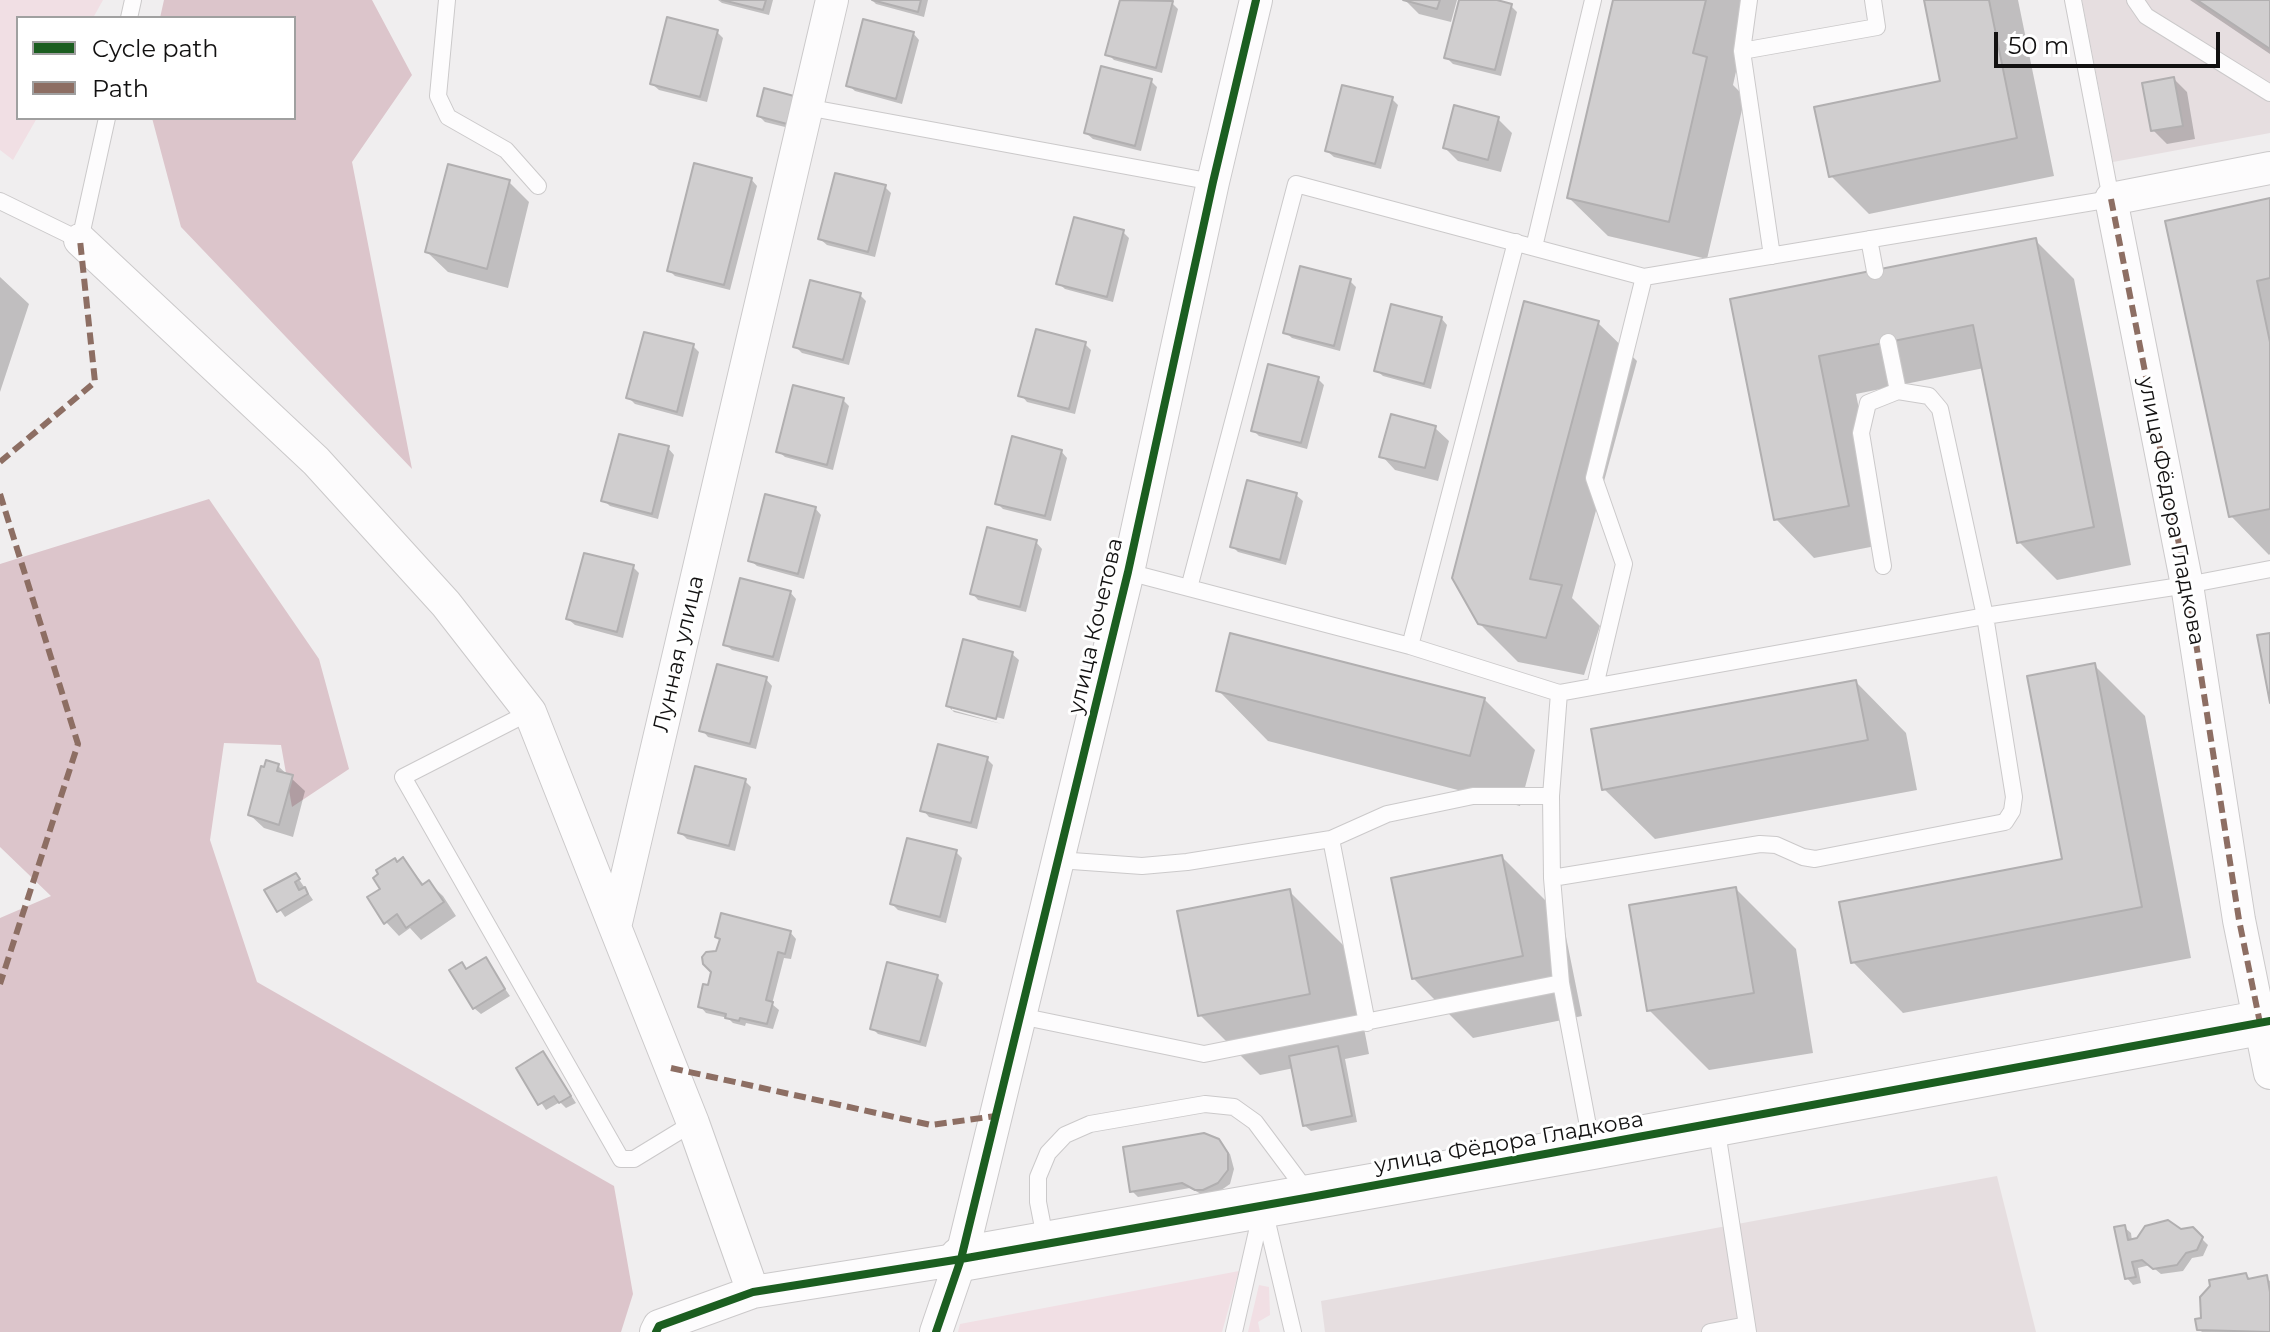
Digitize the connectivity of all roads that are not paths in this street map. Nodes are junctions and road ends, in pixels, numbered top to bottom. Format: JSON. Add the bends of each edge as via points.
{"nodes":[{"id":1,"x":447,"y":0,"type":"edge"},
{"id":2,"x":832,"y":0,"type":"edge"},
{"id":3,"x":1256,"y":0,"type":"edge"},
{"id":4,"x":1593,"y":0,"type":"edge"},
{"id":5,"x":1749,"y":0,"type":"edge"},
{"id":6,"x":1873,"y":0,"type":"edge"},
{"id":7,"x":2073,"y":0,"type":"edge"},
{"id":8,"x":2135,"y":0,"type":"edge"},
{"id":9,"x":1742,"y":51,"type":"junction"},
{"id":10,"x":2270,"y":93,"type":"edge"},
{"id":11,"x":806,"y":107,"type":"junction"},
{"id":12,"x":107,"y":120,"type":"edge"},
{"id":13,"x":2270,"y":168,"type":"edge"},
{"id":14,"x":1213,"y":182,"type":"junction"},
{"id":15,"x":538,"y":186,"type":"dead end"},
{"id":16,"x":2111,"y":199,"type":"junction"},
{"id":17,"x":0,"y":201,"type":"edge"},
{"id":18,"x":1869,"y":239,"type":"junction"},
{"id":19,"x":80,"y":240,"type":"junction"},
{"id":20,"x":1516,"y":242,"type":"junction"},
{"id":21,"x":1534,"y":247,"type":"junction"},
{"id":22,"x":1772,"y":256,"type":"junction"},
{"id":23,"x":1875,"y":271,"type":"dead end"},
{"id":24,"x":1644,"y":277,"type":"junction"},
{"id":25,"x":1888,"y":342,"type":"dead end"},
{"id":26,"x":1898,"y":391,"type":"junction"},
{"id":27,"x":1883,"y":566,"type":"dead end"},
{"id":28,"x":2270,"y":569,"type":"edge"},
{"id":29,"x":1128,"y":572,"type":"junction"},
{"id":30,"x":2187,"y":585,"type":"junction"},
{"id":31,"x":1189,"y":588,"type":"junction"},
{"id":32,"x":1985,"y":616,"type":"junction"},
{"id":33,"x":1410,"y":646,"type":"junction"},
{"id":34,"x":1595,"y":686,"type":"junction"},
{"id":35,"x":1559,"y":693,"type":"junction"},
{"id":36,"x":530,"y":712,"type":"junction"},
{"id":37,"x":1551,"y":796,"type":"junction"},
{"id":38,"x":1331,"y":839,"type":"junction"},
{"id":39,"x":1058,"y":860,"type":"junction"},
{"id":40,"x":1552,"y":878,"type":"junction"},
{"id":41,"x":615,"y":927,"type":"junction"},
{"id":42,"x":1561,"y":983,"type":"junction"},
{"id":43,"x":1020,"y":1016,"type":"junction"},
{"id":44,"x":2265,"y":1022,"type":"edge"},
{"id":45,"x":1367,"y":1023,"type":"junction"},
{"id":46,"x":2270,"y":1073,"type":"edge"},
{"id":47,"x":693,"y":1123,"type":"junction"},
{"id":48,"x":1716,"y":1123,"type":"junction"},
{"id":49,"x":1592,"y":1147,"type":"junction"},
{"id":50,"x":1311,"y":1197,"type":"junction"},
{"id":51,"x":1263,"y":1205,"type":"junction"},
{"id":52,"x":1046,"y":1243,"type":"junction"},
{"id":53,"x":961,"y":1259,"type":"junction"},
{"id":54,"x":753,"y":1292,"type":"junction"},
{"id":55,"x":1747,"y":1328,"type":"edge"},
{"id":56,"x":656,"y":1332,"type":"edge"},
{"id":57,"x":936,"y":1332,"type":"edge"},
{"id":58,"x":1234,"y":1332,"type":"edge"},
{"id":59,"x":1293,"y":1332,"type":"edge"},
{"id":60,"x":1710,"y":1332,"type":"edge"}],
"edges":[{"from":1,"to":15,"type":"lane","via":[[438,96],[448,117],[506,150]]},
{"from":2,"to":11,"type":"street","name":"Лунная улица"},
{"from":3,"to":14,"type":"street","name":"улица Кочетова"},
{"from":4,"to":21,"type":"lane"},
{"from":5,"to":9,"type":"lane"},
{"from":6,"to":9,"type":"lane","via":[[1877,27]]},
{"from":7,"to":16,"type":"lane","name":"улица Фёдора Гладкова"},
{"from":8,"to":10,"type":"lane","via":[[2146,16]]},
{"from":9,"to":22,"type":"lane"},
{"from":11,"to":14,"type":"lane"},
{"from":11,"to":41,"type":"street","name":"Лунная улица"},
{"from":12,"to":19,"type":"lane"},
{"from":13,"to":16,"type":"street"},
{"from":14,"to":29,"type":"street","name":"улица Кочетова"},
{"from":16,"to":18,"type":"lane"},
{"from":16,"to":30,"type":"street","name":"улица Фёдора Гладкова"},
{"from":17,"to":19,"type":"lane"},
{"from":18,"to":22,"type":"lane"},
{"from":18,"to":23,"type":"lane"},
{"from":19,"to":36,"type":"street","via":[[316,461],[446,604]]},
{"from":20,"to":21,"type":"lane"},
{"from":20,"to":31,"type":"lane","via":[[1296,184]]},
{"from":20,"to":33,"type":"lane"},
{"from":21,"to":24,"type":"lane"},
{"from":22,"to":24,"type":"lane"},
{"from":24,"to":34,"type":"lane","via":[[1594,478],[1624,564]]},
{"from":25,"to":26,"type":"lane"},
{"from":26,"to":27,"type":"lane","via":[[1868,403],[1861,433]]},
{"from":26,"to":32,"type":"lane","via":[[1929,396],[1940,409]]},
{"from":28,"to":30,"type":"lane"},
{"from":29,"to":31,"type":"lane"},
{"from":29,"to":39,"type":"street","name":"улица Кочетова"},
{"from":30,"to":32,"type":"lane"},
{"from":30,"to":44,"type":"street","name":"улица Фёдора Гладкова","via":[[2239,920]]},
{"from":31,"to":33,"type":"lane"},
{"from":32,"to":34,"type":"lane"},
{"from":32,"to":40,"type":"lane","via":[[2014,797],[2005,822],[1815,859],[1760,844]]},
{"from":33,"to":35,"type":"lane"},
{"from":34,"to":35,"type":"lane"},
{"from":35,"to":37,"type":"lane"},
{"from":36,"to":41,"type":"street"},
{"from":36,"to":47,"type":"lane","via":[[403,777],[621,1159],[634,1159]]},
{"from":37,"to":38,"type":"lane","via":[[1473,796],[1387,814]]},
{"from":37,"to":40,"type":"lane"},
{"from":38,"to":39,"type":"lane","via":[[1142,866]]},
{"from":38,"to":45,"type":"lane"},
{"from":39,"to":43,"type":"street","name":"улица Кочетова"},
{"from":40,"to":42,"type":"lane"},
{"from":41,"to":47,"type":"street"},
{"from":42,"to":45,"type":"lane"},
{"from":42,"to":49,"type":"lane"},
{"from":43,"to":45,"type":"lane","via":[[1204,1054]]},
{"from":43,"to":53,"type":"street","name":"улица Кочетова"},
{"from":44,"to":46,"type":"street","name":"улица Фёдора Гладкова"},
{"from":44,"to":48,"type":"street","name":"улица Фёдора Гладкова"},
{"from":47,"to":54,"type":"street"},
{"from":48,"to":49,"type":"street","name":"улица Фёдора Гладкова"},
{"from":48,"to":55,"type":"lane"},
{"from":49,"to":50,"type":"street","name":"улица Фёдора Гладкова"},
{"from":50,"to":51,"type":"street","name":"улица Фёдора Гладкова"},
{"from":50,"to":52,"type":"lane","via":[[1255,1122],[1234,1107],[1205,1104],[1090,1124],[1065,1135],[1048,1153],[1038,1177]]},
{"from":51,"to":52,"type":"street","name":"улица Фёдора Гладкова"},
{"from":51,"to":58,"type":"lane"},
{"from":51,"to":59,"type":"lane"},
{"from":52,"to":53,"type":"street","name":"улица Фёдора Гладкова"},
{"from":53,"to":54,"type":"street","name":"улица Фёдора Гладкова"},
{"from":53,"to":57,"type":"street","name":"улица Кочетова"},
{"from":54,"to":56,"type":"street","name":"улица Фёдора Гладкова","via":[[659,1326]]},
{"from":55,"to":60,"type":"lane"}]}
